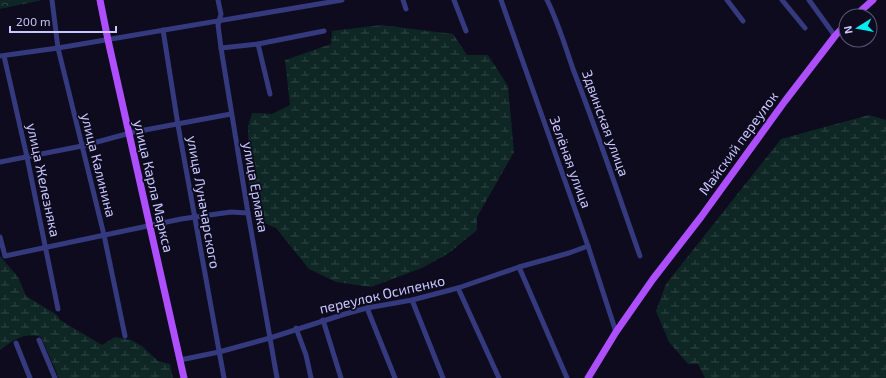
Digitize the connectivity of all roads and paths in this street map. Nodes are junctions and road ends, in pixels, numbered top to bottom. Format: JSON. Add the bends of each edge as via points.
{"nodes":[{"id":1,"x":52,"y":0,"type":"edge"},
{"id":2,"x":100,"y":0,"type":"edge"},
{"id":3,"x":218,"y":0,"type":"edge"},
{"id":4,"x":342,"y":0,"type":"edge"},
{"id":5,"x":403,"y":0,"type":"edge"},
{"id":6,"x":454,"y":0,"type":"edge"},
{"id":7,"x":501,"y":0,"type":"edge"},
{"id":8,"x":548,"y":0,"type":"edge"},
{"id":9,"x":727,"y":0,"type":"edge"},
{"id":10,"x":782,"y":0,"type":"edge"},
{"id":11,"x":809,"y":0,"type":"edge"},
{"id":12,"x":873,"y":0,"type":"edge"},
{"id":13,"x":864,"y":8,"type":"edge"},
{"id":14,"x":406,"y":9,"type":"dead end"},
{"id":15,"x":220,"y":20,"type":"junction"},
{"id":16,"x":743,"y":21,"type":"dead end"},
{"id":17,"x":805,"y":28,"type":"dead end"},
{"id":18,"x":163,"y":30,"type":"junction"},
{"id":19,"x":324,"y":31,"type":"dead end"},
{"id":20,"x":466,"y":31,"type":"dead end"},
{"id":21,"x":838,"y":33,"type":"edge"},
{"id":22,"x":835,"y":36,"type":"junction"},
{"id":23,"x":108,"y":40,"type":"junction"},
{"id":24,"x":258,"y":44,"type":"junction"},
{"id":25,"x":58,"y":48,"type":"junction"},
{"id":26,"x":221,"y":48,"type":"junction"},
{"id":27,"x":2,"y":56,"type":"edge"},
{"id":28,"x":270,"y":94,"type":"dead end"},
{"id":29,"x":231,"y":114,"type":"junction"},
{"id":30,"x":178,"y":124,"type":"junction"},
{"id":31,"x":129,"y":133,"type":"junction"},
{"id":32,"x":82,"y":146,"type":"junction"},
{"id":33,"x":27,"y":157,"type":"junction"},
{"id":34,"x":0,"y":162,"type":"edge"},
{"id":35,"x":248,"y":213,"type":"junction"},
{"id":36,"x":195,"y":217,"type":"junction"},
{"id":37,"x":149,"y":225,"type":"junction"},
{"id":38,"x":104,"y":235,"type":"junction"},
{"id":39,"x":0,"y":237,"type":"edge"},
{"id":40,"x":45,"y":246,"type":"junction"},
{"id":41,"x":588,"y":246,"type":"junction"},
{"id":42,"x":640,"y":256,"type":"dead end"},
{"id":43,"x":519,"y":267,"type":"junction"},
{"id":44,"x":458,"y":288,"type":"junction"},
{"id":45,"x":412,"y":300,"type":"junction"},
{"id":46,"x":367,"y":308,"type":"junction"},
{"id":47,"x":58,"y":309,"type":"dead end"},
{"id":48,"x":323,"y":320,"type":"junction"},
{"id":49,"x":296,"y":328,"type":"junction"},
{"id":50,"x":616,"y":332,"type":"junction"},
{"id":51,"x":126,"y":336,"type":"dead end"},
{"id":52,"x":270,"y":338,"type":"junction"},
{"id":53,"x":39,"y":340,"type":"dead end"},
{"id":54,"x":16,"y":343,"type":"dead end"},
{"id":55,"x":219,"y":352,"type":"junction"},
{"id":56,"x":180,"y":360,"type":"junction"},
{"id":57,"x":30,"y":378,"type":"edge"},
{"id":58,"x":55,"y":378,"type":"edge"},
{"id":59,"x":184,"y":378,"type":"edge"},
{"id":60,"x":224,"y":378,"type":"edge"},
{"id":61,"x":278,"y":378,"type":"edge"},
{"id":62,"x":311,"y":378,"type":"edge"},
{"id":63,"x":340,"y":378,"type":"edge"},
{"id":64,"x":394,"y":378,"type":"edge"},
{"id":65,"x":443,"y":378,"type":"edge"},
{"id":66,"x":499,"y":378,"type":"edge"},
{"id":67,"x":567,"y":378,"type":"edge"},
{"id":68,"x":588,"y":378,"type":"edge"}],
"edges":[{"from":1,"to":25,"type":"street","name":"улица Калинина"},
{"from":2,"to":23,"type":"main road","name":"улица Карла Маркса"},
{"from":3,"to":15,"type":"street","name":"улица Ермака"},
{"from":4,"to":15,"type":"street"},
{"from":5,"to":14,"type":"street"},
{"from":6,"to":20,"type":"street"},
{"from":7,"to":41,"type":"street","name":"Зелёная улица"},
{"from":8,"to":42,"type":"street","name":"Здвинская улица"},
{"from":9,"to":16,"type":"street"},
{"from":10,"to":17,"type":"street"},
{"from":11,"to":22,"type":"street"},
{"from":12,"to":13,"type":"main road"},
{"from":15,"to":18,"type":"street"},
{"from":15,"to":26,"type":"street","name":"улица Ермака","via":[[218,25]]},
{"from":18,"to":23,"type":"street"},
{"from":18,"to":30,"type":"street","name":"улица Луначарского"},
{"from":19,"to":24,"type":"street"},
{"from":21,"to":22,"type":"main road","name":"Майский переулок"},
{"from":22,"to":50,"type":"main road","name":"Майский переулок"},
{"from":23,"to":25,"type":"street"},
{"from":23,"to":31,"type":"main road","name":"улица Карла Маркса"},
{"from":24,"to":26,"type":"street"},
{"from":24,"to":28,"type":"street"},
{"from":25,"to":27,"type":"street"},
{"from":25,"to":32,"type":"street","name":"улица Калинина"},
{"from":26,"to":29,"type":"street","name":"улица Ермака"},
{"from":27,"to":33,"type":"street","name":"улица Железняка"},
{"from":29,"to":30,"type":"street"},
{"from":29,"to":35,"type":"street","name":"улица Ермака"},
{"from":30,"to":31,"type":"street"},
{"from":30,"to":36,"type":"street","name":"улица Луначарского"},
{"from":31,"to":32,"type":"street"},
{"from":31,"to":37,"type":"main road","name":"улица Карла Маркса"},
{"from":32,"to":33,"type":"street"},
{"from":32,"to":38,"type":"street","name":"улица Калинина"},
{"from":33,"to":34,"type":"street"},
{"from":33,"to":40,"type":"street","name":"улица Железняка"},
{"from":35,"to":36,"type":"street","via":[[231,212]]},
{"from":35,"to":52,"type":"street","name":"улица Ермака"},
{"from":36,"to":37,"type":"street"},
{"from":36,"to":55,"type":"street","name":"улица Луначарского"},
{"from":37,"to":38,"type":"street"},
{"from":37,"to":56,"type":"main road","name":"улица Карла Маркса"},
{"from":38,"to":40,"type":"street"},
{"from":38,"to":51,"type":"street","name":"улица Калинина"},
{"from":39,"to":40,"type":"street","via":[[5,256]]},
{"from":40,"to":47,"type":"street","name":"улица Железняка"},
{"from":41,"to":43,"type":"street","name":"переулок Осипенко","via":[[569,254]]},
{"from":41,"to":50,"type":"street","name":"Зелёная улица"},
{"from":43,"to":44,"type":"street","name":"переулок Осипенко"},
{"from":43,"to":67,"type":"street"},
{"from":44,"to":45,"type":"street","name":"переулок Осипенко"},
{"from":44,"to":66,"type":"street"},
{"from":45,"to":46,"type":"street","name":"переулок Осипенко"},
{"from":45,"to":65,"type":"street"},
{"from":46,"to":48,"type":"street","name":"переулок Осипенко"},
{"from":46,"to":64,"type":"street"},
{"from":48,"to":49,"type":"street","name":"переулок Осипенко"},
{"from":48,"to":63,"type":"street"},
{"from":49,"to":52,"type":"street","name":"переулок Осипенко"},
{"from":49,"to":62,"type":"street"},
{"from":50,"to":68,"type":"main road","name":"Майский переулок"},
{"from":52,"to":55,"type":"street","name":"переулок Осипенко"},
{"from":52,"to":61,"type":"street","name":"улица Ермака"},
{"from":53,"to":58,"type":"street"},
{"from":54,"to":57,"type":"street"},
{"from":55,"to":56,"type":"street","name":"переулок Осипенко"},
{"from":55,"to":60,"type":"street","name":"улица Луначарского"},
{"from":56,"to":59,"type":"main road","name":"улица Карла Маркса"}]}
